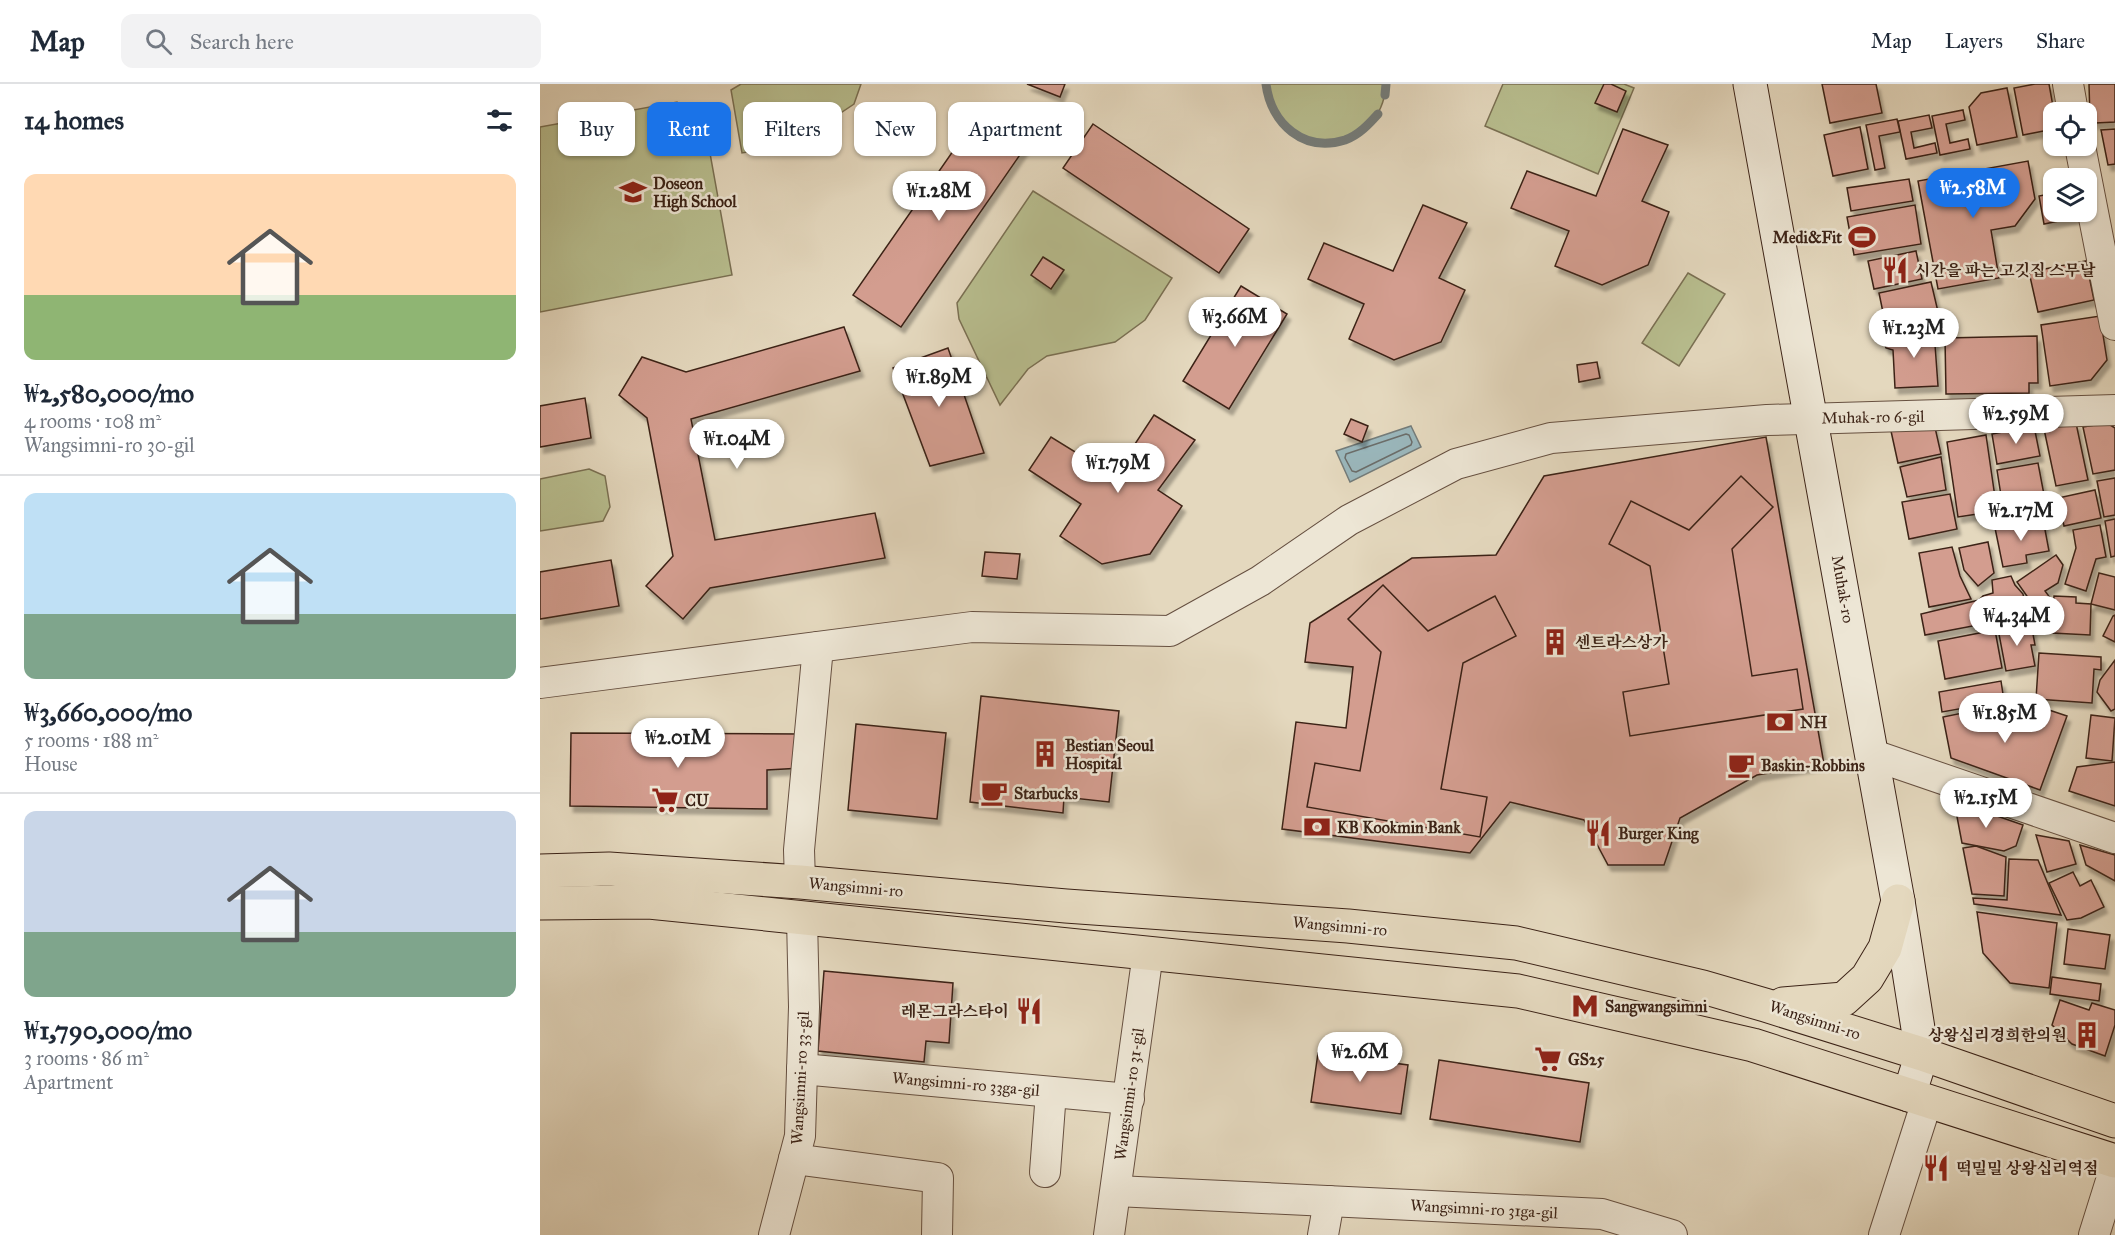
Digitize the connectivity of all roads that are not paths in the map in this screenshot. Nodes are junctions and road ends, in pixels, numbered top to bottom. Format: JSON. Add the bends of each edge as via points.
{"nodes":[{"id":1,"x":1750,"y":84,"type":"edge"},
{"id":2,"x":2068,"y":84,"type":"edge"},
{"id":3,"x":2071,"y":102,"type":"edge"},
{"id":4,"x":2085,"y":156,"type":"edge"},
{"id":5,"x":2102,"y":187,"type":"edge"},
{"id":6,"x":2115,"y":325,"type":"edge"},
{"id":7,"x":2115,"y":410,"type":"edge"},
{"id":8,"x":1812,"y":418,"type":"junction"},
{"id":9,"x":818,"y":647,"type":"junction"},
{"id":10,"x":540,"y":683,"type":"edge"},
{"id":11,"x":1873,"y":755,"type":"junction"},
{"id":12,"x":2115,"y":838,"type":"edge"},
{"id":13,"x":540,"y":871,"type":"edge"},
{"id":14,"x":800,"y":882,"type":"junction"},
{"id":15,"x":1898,"y":901,"type":"junction"},
{"id":16,"x":540,"y":903,"type":"edge"},
{"id":17,"x":1112,"y":909,"type":"junction"},
{"id":18,"x":802,"y":918,"type":"junction"},
{"id":19,"x":1108,"y":949,"type":"junction"},
{"id":20,"x":1148,"y":953,"type":"junction"},
{"id":21,"x":1682,"y":982,"type":"junction"},
{"id":22,"x":1765,"y":1005,"type":"junction"},
{"id":23,"x":1671,"y":1025,"type":"junction"},
{"id":24,"x":1922,"y":1054,"type":"junction"},
{"id":25,"x":802,"y":1069,"type":"junction"},
{"id":26,"x":1051,"y":1092,"type":"junction"},
{"id":27,"x":1918,"y":1098,"type":"junction"},
{"id":28,"x":1129,"y":1099,"type":"junction"},
{"id":29,"x":2115,"y":1121,"type":"edge"},
{"id":30,"x":794,"y":1159,"type":"junction"},
{"id":31,"x":2115,"y":1161,"type":"edge"},
{"id":32,"x":2115,"y":1168,"type":"edge"},
{"id":33,"x":1045,"y":1172,"type":"dead end"},
{"id":34,"x":1116,"y":1191,"type":"junction"},
{"id":35,"x":1329,"y":1201,"type":"junction"},
{"id":36,"x":1567,"y":1224,"type":"edge"},
{"id":37,"x":774,"y":1235,"type":"edge"},
{"id":38,"x":937,"y":1235,"type":"edge"},
{"id":39,"x":1109,"y":1235,"type":"edge"},
{"id":40,"x":1323,"y":1235,"type":"edge"},
{"id":41,"x":1672,"y":1235,"type":"edge"},
{"id":42,"x":1884,"y":1235,"type":"edge"},
{"id":43,"x":2094,"y":1235,"type":"edge"}],
"edges":[{"from":1,"to":8,"type":"main road","name":"Muhak-ro"},
{"from":2,"to":3,"type":"street"},
{"from":4,"to":5,"type":"street"},
{"from":5,"to":6,"type":"street"},
{"from":7,"to":8,"type":"street","name":"Muhak-ro 6-gil"},
{"from":8,"to":9,"type":"street","name":"Muhak-ro 6-gil","via":[[1562,437],[1456,464],[1349,520],[1260,581],[1170,631],[972,627]]},
{"from":8,"to":11,"type":"main road","name":"Muhak-ro"},
{"from":9,"to":10,"type":"street","name":"Muhak-ro 6-gil"},
{"from":9,"to":14,"type":"street","via":[[799,850]]},
{"from":11,"to":12,"type":"street"},
{"from":11,"to":15,"type":"main road","name":"Muhak-ro"},
{"from":13,"to":14,"type":"main road","name":"Wangsimni-ro","via":[[609,869]]},
{"from":14,"to":17,"type":"main road","name":"Wangsimni-ro"},
{"from":15,"to":22,"type":"main road","via":[[1885,948],[1866,978],[1844,999]]},
{"from":15,"to":24,"type":"main road","name":"Muhak-ro"},
{"from":16,"to":18,"type":"main road","via":[[649,902]]},
{"from":17,"to":19,"type":"main road"},
{"from":17,"to":21,"type":"main road","name":"Wangsimni-ro","via":[[1516,943]]},
{"from":18,"to":19,"type":"main road"},
{"from":18,"to":25,"type":"street","name":"Wangsimni-ro 33-gil"},
{"from":19,"to":20,"type":"main road"},
{"from":20,"to":23,"type":"main road","via":[[1518,991]]},
{"from":20,"to":28,"type":"street","name":"Wangsimni-ro 31-gil"},
{"from":21,"to":22,"type":"main road","name":"Wangsimni-ro"},
{"from":21,"to":23,"type":"main road"},
{"from":22,"to":24,"type":"main road","name":"Wangsimni-ro"},
{"from":23,"to":27,"type":"main road","via":[[1753,1045]]},
{"from":24,"to":27,"type":"main road","name":"Muhak-ro"},
{"from":24,"to":29,"type":"main road","name":"Wangsimni-ro"},
{"from":25,"to":26,"type":"street","name":"Wangsimni-ro 33ga-gil"},
{"from":25,"to":30,"type":"street","name":"Wangsimni-ro 33-gil","via":[[800,1136]]},
{"from":26,"to":28,"type":"street"},
{"from":26,"to":33,"type":"street","name":"Wangsimni-ro 33ga-gil"},
{"from":27,"to":31,"type":"main road"},
{"from":27,"to":42,"type":"street"},
{"from":28,"to":34,"type":"street","name":"Wangsimni-ro 31-gil"},
{"from":30,"to":37,"type":"street","name":"Wangsimni-ro 33-gil"},
{"from":30,"to":38,"type":"street","via":[[938,1178]]},
{"from":32,"to":43,"type":"street"},
{"from":34,"to":35,"type":"street","name":"Wangsimni-ro 31ga-gil"},
{"from":34,"to":39,"type":"street","name":"Wangsimni-ro 31-gil"},
{"from":35,"to":36,"type":"street","name":"Wangsimni-ro 31ga-gil"},
{"from":35,"to":40,"type":"street"},
{"from":36,"to":41,"type":"street","name":"Wangsimni-ro 31ga-gil","via":[[1602,1214]]}]}
